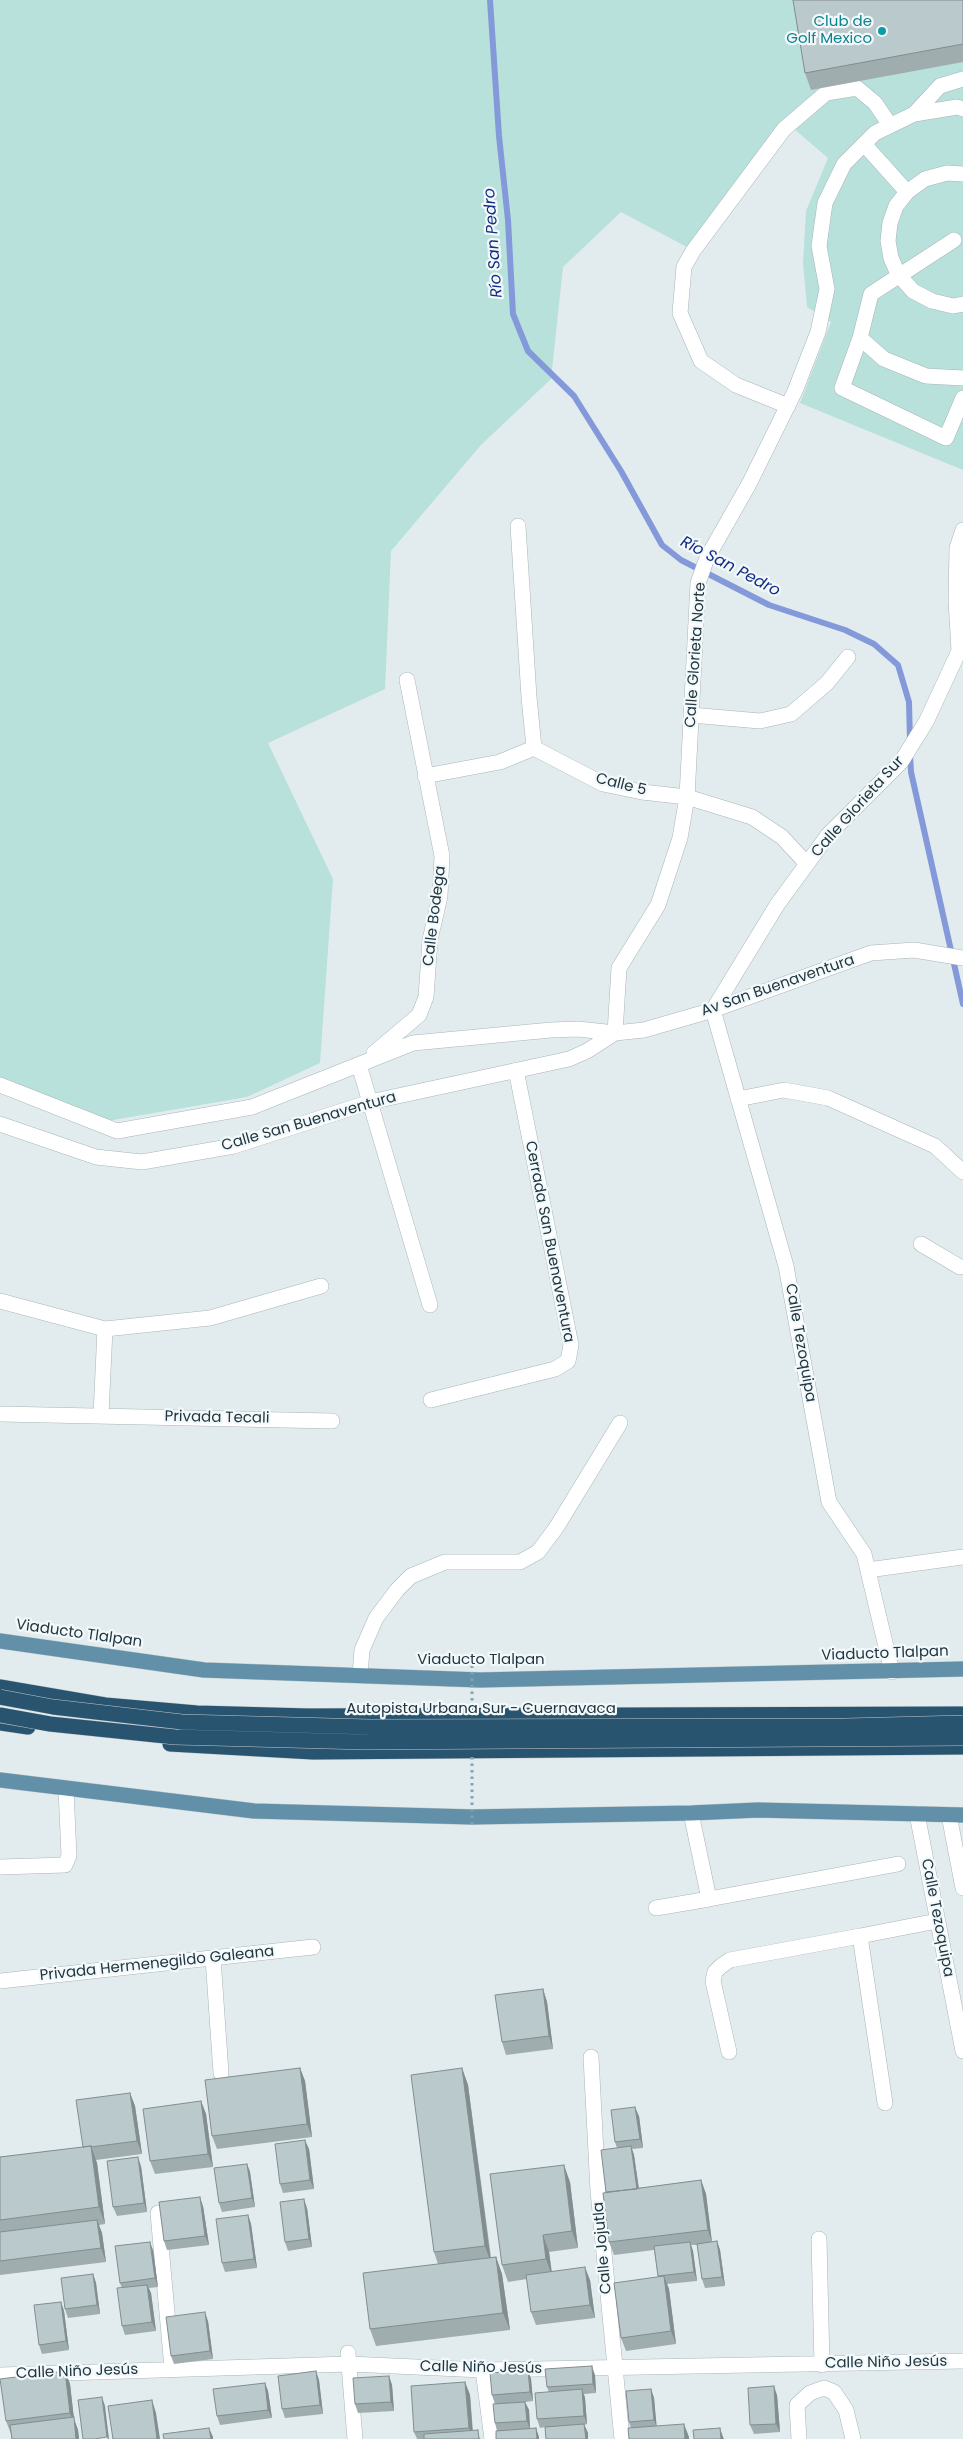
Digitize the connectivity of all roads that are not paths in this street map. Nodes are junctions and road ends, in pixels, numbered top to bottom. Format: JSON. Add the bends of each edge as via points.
{"nodes":[{"id":1,"x":963,"y":80,"type":"edge"},
{"id":2,"x":963,"y":109,"type":"edge"},
{"id":3,"x":914,"y":114,"type":"junction"},
{"id":4,"x":890,"y":125,"type":"junction"},
{"id":5,"x":864,"y":144,"type":"junction"},
{"id":6,"x":963,"y":174,"type":"edge"},
{"id":7,"x":907,"y":192,"type":"junction"},
{"id":8,"x":954,"y":240,"type":"dead end"},
{"id":9,"x":898,"y":274,"type":"junction"},
{"id":10,"x":963,"y":304,"type":"edge"},
{"id":11,"x":860,"y":338,"type":"junction"},
{"id":12,"x":963,"y":378,"type":"edge"},
{"id":13,"x":963,"y":398,"type":"edge"},
{"id":14,"x":788,"y":406,"type":"junction"},
{"id":15,"x":518,"y":526,"type":"dead end"},
{"id":16,"x":963,"y":530,"type":"edge"},
{"id":17,"x":848,"y":657,"type":"dead end"},
{"id":18,"x":407,"y":680,"type":"dead end"},
{"id":19,"x":691,"y":715,"type":"junction"},
{"id":20,"x":534,"y":748,"type":"junction"},
{"id":21,"x":425,"y":776,"type":"junction"},
{"id":22,"x":687,"y":797,"type":"junction"},
{"id":23,"x":807,"y":864,"type":"junction"},
{"id":24,"x":960,"y":958,"type":"edge"},
{"id":25,"x":713,"y":1010,"type":"junction"},
{"id":26,"x":644,"y":1030,"type":"joint"},
{"id":27,"x":615,"y":1033,"type":"junction"},
{"id":28,"x":359,"y":1065,"type":"junction"},
{"id":29,"x":516,"y":1070,"type":"junction"},
{"id":30,"x":0,"y":1085,"type":"edge"},
{"id":31,"x":738,"y":1099,"type":"junction"},
{"id":32,"x":370,"y":1102,"type":"junction"},
{"id":33,"x":0,"y":1124,"type":"edge"},
{"id":34,"x":963,"y":1172,"type":"edge"},
{"id":35,"x":921,"y":1244,"type":"dead end"},
{"id":36,"x":962,"y":1266,"type":"edge"},
{"id":37,"x":321,"y":1286,"type":"dead end"},
{"id":38,"x":0,"y":1301,"type":"edge"},
{"id":39,"x":430,"y":1305,"type":"dead end"},
{"id":40,"x":105,"y":1329,"type":"junction"},
{"id":41,"x":431,"y":1400,"type":"dead end"},
{"id":42,"x":0,"y":1414,"type":"edge"},
{"id":43,"x":101,"y":1416,"type":"junction"},
{"id":44,"x":332,"y":1421,"type":"dead end"},
{"id":45,"x":620,"y":1423,"type":"dead end"},
{"id":46,"x":963,"y":1557,"type":"edge"},
{"id":47,"x":868,"y":1570,"type":"junction"},
{"id":48,"x":0,"y":1640,"type":"edge"},
{"id":49,"x":963,"y":1669,"type":"edge"},
{"id":50,"x":892,"y":1672,"type":"junction"},
{"id":51,"x":360,"y":1675,"type":"junction"},
{"id":52,"x":0,"y":1687,"type":"edge"},
{"id":53,"x":0,"y":1697,"type":"edge"},
{"id":54,"x":963,"y":1714,"type":"edge"},
{"id":55,"x":0,"y":1716,"type":"edge"},
{"id":56,"x":0,"y":1723,"type":"edge"},
{"id":57,"x":963,"y":1723,"type":"edge"},
{"id":58,"x":963,"y":1738,"type":"edge"},
{"id":59,"x":963,"y":1747,"type":"edge"},
{"id":60,"x":0,"y":1780,"type":"edge"},
{"id":61,"x":66,"y":1789,"type":"junction"},
{"id":62,"x":691,"y":1813,"type":"junction"},
{"id":63,"x":917,"y":1814,"type":"junction"},
{"id":64,"x":956,"y":1815,"type":"edge"},
{"id":65,"x":898,"y":1864,"type":"dead end"},
{"id":66,"x":0,"y":1867,"type":"edge"},
{"id":67,"x":963,"y":1888,"type":"edge"},
{"id":68,"x":709,"y":1899,"type":"junction"},
{"id":69,"x":656,"y":1908,"type":"dead end"},
{"id":70,"x":938,"y":1921,"type":"junction"},
{"id":71,"x":860,"y":1936,"type":"junction"},
{"id":72,"x":313,"y":1947,"type":"dead end"},
{"id":73,"x":213,"y":1958,"type":"junction"},
{"id":74,"x":0,"y":1981,"type":"edge"},
{"id":75,"x":963,"y":2051,"type":"edge"},
{"id":76,"x":729,"y":2052,"type":"dead end"},
{"id":77,"x":590,"y":2057,"type":"dead end"},
{"id":78,"x":221,"y":2073,"type":"dead end"},
{"id":79,"x":885,"y":2103,"type":"dead end"},
{"id":80,"x":158,"y":2213,"type":"edge"},
{"id":81,"x":819,"y":2239,"type":"dead end"},
{"id":82,"x":343,"y":2358,"type":"junction"},
{"id":83,"x":963,"y":2361,"type":"edge"},
{"id":84,"x":822,"y":2365,"type":"junction"},
{"id":85,"x":172,"y":2368,"type":"junction"},
{"id":86,"x":614,"y":2369,"type":"junction"},
{"id":87,"x":483,"y":2370,"type":"junction"},
{"id":88,"x":0,"y":2375,"type":"edge"},
{"id":89,"x":355,"y":2439,"type":"edge"},
{"id":90,"x":492,"y":2439,"type":"edge"},
{"id":91,"x":622,"y":2439,"type":"edge"},
{"id":92,"x":800,"y":2439,"type":"edge"},
{"id":93,"x":853,"y":2439,"type":"edge"}],
"edges":[{"from":1,"to":3,"type":"street","via":[[940,86]]},
{"from":2,"to":3,"type":"street","via":[[957,107]]},
{"from":3,"to":4,"type":"street"},
{"from":4,"to":5,"type":"street"},
{"from":4,"to":14,"type":"street","via":[[875,103],[857,88],[826,93],[784,129],[684,267],[680,313],[701,361],[736,384]]},
{"from":5,"to":7,"type":"street"},
{"from":5,"to":14,"type":"street","name":"Calle Glorieta Norte","via":[[844,164],[825,203],[819,246],[827,289],[818,332]]},
{"from":6,"to":7,"type":"street","via":[[947,173],[925,179]]},
{"from":7,"to":9,"type":"street","via":[[896,206],[888,241]]},
{"from":8,"to":9,"type":"street"},
{"from":9,"to":10,"type":"street","via":[[913,291],[932,301],[952,306]]},
{"from":9,"to":11,"type":"street","via":[[871,294]]},
{"from":11,"to":12,"type":"street","via":[[884,359],[926,376]]},
{"from":11,"to":13,"type":"street","via":[[842,388],[946,438]]},
{"from":14,"to":19,"type":"street","name":"Calle Glorieta Norte","via":[[707,558],[698,583]]},
{"from":15,"to":20,"type":"street"},
{"from":16,"to":23,"type":"street","name":"Calle Glorieta Sur","via":[[957,548],[959,651],[926,722],[901,762],[828,835]]},
{"from":17,"to":19,"type":"street","via":[[827,684],[791,714],[760,720]]},
{"from":18,"to":21,"type":"street","name":"Calle Bodega"},
{"from":19,"to":22,"type":"street","name":"Calle Glorieta Norte"},
{"from":20,"to":21,"type":"street","via":[[500,762]]},
{"from":20,"to":22,"type":"street","name":"Calle 5","via":[[603,784]]},
{"from":21,"to":28,"type":"street","name":"Calle Bodega","via":[[442,856],[440,896],[430,940],[426,997],[419,1015]]},
{"from":22,"to":23,"type":"street","name":"Calle 5","via":[[752,817],[782,837]]},
{"from":22,"to":27,"type":"street","name":"Calle Glorieta Norte","via":[[680,838],[658,905],[619,968]]},
{"from":23,"to":25,"type":"street","name":"Calle Glorieta Sur","via":[[777,904]]},
{"from":24,"to":25,"type":"street","name":"Av San Buenaventura","via":[[914,950],[872,953]]},
{"from":25,"to":26,"type":"street","name":"Av San Buenaventura"},
{"from":25,"to":31,"type":"street","name":"Calle Tezoquipa"},
{"from":26,"to":27,"type":"street","name":"Calle San Buenaventura"},
{"from":27,"to":28,"type":"street","name":"Calle San Buenaventura","via":[[578,1029],[436,1040],[413,1043]]},
{"from":27,"to":29,"type":"street","name":"Calle San Buenaventura","via":[[569,1059]]},
{"from":28,"to":30,"type":"street","name":"Calle San Buenaventura","via":[[252,1107],[117,1131]]},
{"from":28,"to":32,"type":"street"},
{"from":29,"to":32,"type":"street","name":"Calle San Buenaventura"},
{"from":29,"to":41,"type":"street","name":"Cerrada San Buenaventura","via":[[571,1346],[568,1361],[555,1369]]},
{"from":31,"to":34,"type":"street","via":[[784,1090],[828,1098],[935,1146]]},
{"from":31,"to":47,"type":"street","name":"Calle Tezoquipa","via":[[786,1266],[829,1502],[864,1554]]},
{"from":32,"to":33,"type":"street","name":"Calle San Buenaventura","via":[[234,1146],[142,1162],[96,1157]]},
{"from":32,"to":39,"type":"street"},
{"from":35,"to":36,"type":"street"},
{"from":37,"to":40,"type":"street","via":[[210,1318]]},
{"from":38,"to":40,"type":"street"},
{"from":40,"to":43,"type":"street"},
{"from":42,"to":43,"type":"street","name":"Privada Tecali"},
{"from":43,"to":44,"type":"street","name":"Privada Tecali"},
{"from":45,"to":51,"type":"street","via":[[538,1552],[520,1562],[445,1562],[411,1576],[376,1618],[362,1650]]},
{"from":46,"to":47,"type":"street"},
{"from":47,"to":50,"type":"street","name":"Calle Tezoquipa"},
{"from":48,"to":51,"type":"main road","name":"Viaducto Tlalpan","via":[[204,1670]]},
{"from":49,"to":50,"type":"main road","name":"Viaducto Tlalpan"},
{"from":50,"to":51,"type":"main road","name":"Viaducto Tlalpan","via":[[480,1680]]},
{"from":52,"to":54,"type":"highway","via":[[105,1706],[197,1713],[308,1716]]},
{"from":53,"to":57,"type":"highway","name":"Autopista Urbana Sur - Cuernavaca","bridge":true,"via":[[53,1707],[192,1722],[370,1727]]},
{"from":55,"to":58,"type":"highway","bridge":true,"via":[[175,1737],[366,1742]]},
{"from":56,"to":59,"type":"highway","via":[[173,1744],[313,1752]]},
{"from":60,"to":61,"type":"main road"},
{"from":61,"to":62,"type":"main road","via":[[254,1811],[472,1817]]},
{"from":61,"to":66,"type":"street","via":[[69,1856],[65,1865]]},
{"from":62,"to":63,"type":"main road","via":[[758,1810]]},
{"from":62,"to":68,"type":"street"},
{"from":63,"to":64,"type":"main road"},
{"from":63,"to":70,"type":"street","name":"Calle Tezoquipa"},
{"from":64,"to":67,"type":"street","name":"Calle Tezoquipa"},
{"from":65,"to":68,"type":"street"},
{"from":68,"to":69,"type":"street"},
{"from":70,"to":71,"type":"street"},
{"from":70,"to":75,"type":"street","name":"Calle Tezoquipa"},
{"from":71,"to":76,"type":"street","via":[[730,1960],[720,1966],[714,1981]]},
{"from":71,"to":79,"type":"street"},
{"from":72,"to":73,"type":"street","name":"Privada Hermenegildo Galeana"},
{"from":73,"to":74,"type":"street","name":"Privada Hermenegildo Galeana"},
{"from":73,"to":78,"type":"street"},
{"from":77,"to":86,"type":"street","name":"Calle Jojutla"},
{"from":80,"to":85,"type":"street"},
{"from":81,"to":84,"type":"street"},
{"from":82,"to":85,"type":"street","name":"Calle Niño Jesús"},
{"from":82,"to":87,"type":"street","name":"Calle Niño Jesús"},
{"from":82,"to":89,"type":"street"},
{"from":83,"to":84,"type":"street","name":"Calle Niño Jesús"},
{"from":84,"to":86,"type":"street","name":"Calle Niño Jesús"},
{"from":85,"to":88,"type":"street","name":"Calle Niño Jesús"},
{"from":86,"to":87,"type":"street","name":"Calle Niño Jesús"},
{"from":86,"to":91,"type":"street","name":"Calle Jojutla"},
{"from":87,"to":90,"type":"street"},
{"from":92,"to":93,"type":"street","via":[[796,2405],[810,2393],[824,2388],[834,2392],[846,2410]]}]}
